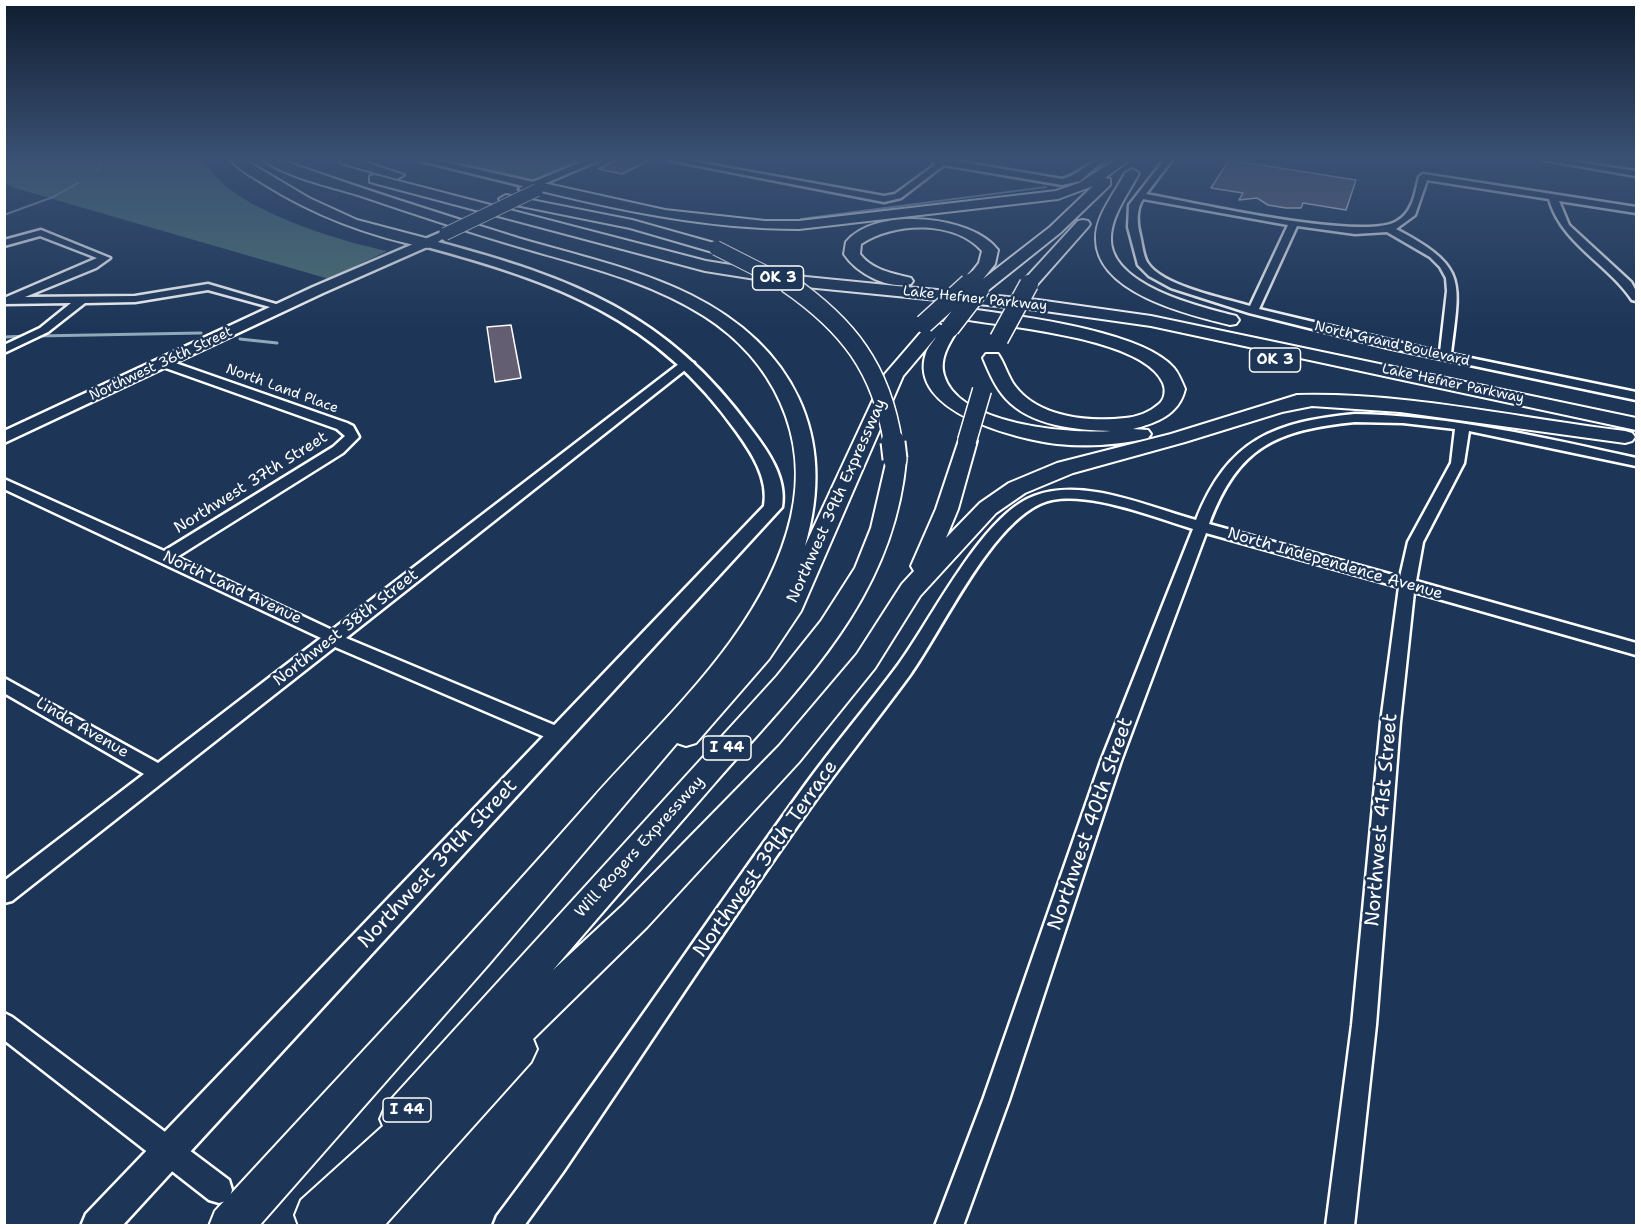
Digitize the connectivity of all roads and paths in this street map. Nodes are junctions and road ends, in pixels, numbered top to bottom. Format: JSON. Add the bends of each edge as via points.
{"nodes":[{"id":1,"x":351,"y":217,"type":"edge"},
{"id":2,"x":436,"y":217,"type":"edge"},
{"id":3,"x":465,"y":217,"type":"edge"},
{"id":4,"x":472,"y":217,"type":"edge"},
{"id":5,"x":523,"y":217,"type":"edge"},
{"id":6,"x":600,"y":217,"type":"edge"},
{"id":7,"x":686,"y":217,"type":"edge"},
{"id":8,"x":865,"y":217,"type":"edge"},
{"id":9,"x":1067,"y":217,"type":"edge"},
{"id":10,"x":1090,"y":217,"type":"edge"},
{"id":11,"x":1108,"y":217,"type":"edge"},
{"id":12,"x":1132,"y":217,"type":"edge"},
{"id":13,"x":1262,"y":217,"type":"edge"},
{"id":14,"x":1410,"y":217,"type":"edge"},
{"id":15,"x":1560,"y":217,"type":"edge"},
{"id":16,"x":1294,"y":223,"type":"junction"},
{"id":17,"x":1389,"y":229,"type":"junction"},
{"id":18,"x":430,"y":237,"type":"junction"},
{"id":19,"x":4,"y":243,"type":"edge"},
{"id":20,"x":983,"y":282,"type":"junction"},
{"id":21,"x":1636,"y":298,"type":"edge"},
{"id":22,"x":82,"y":300,"type":"junction"},
{"id":23,"x":7,"y":301,"type":"edge"},
{"id":24,"x":1038,"y":305,"type":"junction"},
{"id":25,"x":281,"y":307,"type":"junction"},
{"id":26,"x":1253,"y":311,"type":"junction"},
{"id":27,"x":932,"y":321,"type":"junction"},
{"id":28,"x":4,"y":350,"type":"edge"},
{"id":29,"x":1445,"y":356,"type":"junction"},
{"id":30,"x":992,"y":358,"type":"junction"},
{"id":31,"x":164,"y":363,"type":"junction"},
{"id":32,"x":688,"y":363,"type":"junction"},
{"id":33,"x":1636,"y":396,"type":"edge"},
{"id":34,"x":1314,"y":400,"type":"junction"},
{"id":35,"x":1596,"y":415,"type":"junction"},
{"id":36,"x":1462,"y":427,"type":"junction"},
{"id":37,"x":1633,"y":433,"type":"edge"},
{"id":38,"x":352,"y":437,"type":"joint"},
{"id":39,"x":4,"y":438,"type":"edge"},
{"id":40,"x":1636,"y":462,"type":"edge"},
{"id":41,"x":4,"y":483,"type":"edge"},
{"id":42,"x":1033,"y":501,"type":"joint"},
{"id":43,"x":1201,"y":525,"type":"junction"},
{"id":44,"x":166,"y":557,"type":"junction"},
{"id":45,"x":1407,"y":584,"type":"junction"},
{"id":46,"x":911,"y":590,"type":"junction"},
{"id":47,"x":333,"y":638,"type":"junction"},
{"id":48,"x":1636,"y":649,"type":"edge"},
{"id":49,"x":4,"y":684,"type":"edge"},
{"id":50,"x":559,"y":735,"type":"junction"},
{"id":51,"x":159,"y":773,"type":"junction"},
{"id":52,"x":538,"y":885,"type":"junction"},
{"id":53,"x":4,"y":894,"type":"edge"},
{"id":54,"x":635,"y":916,"type":"junction"},
{"id":55,"x":4,"y":1025,"type":"edge"},
{"id":56,"x":168,"y":1153,"type":"junction"},
{"id":57,"x":219,"y":1190,"type":"dead end"},
{"id":58,"x":311,"y":1220,"type":"edge"},
{"id":59,"x":98,"y":1226,"type":"edge"},
{"id":60,"x":230,"y":1226,"type":"edge"},
{"id":61,"x":355,"y":1226,"type":"edge"},
{"id":62,"x":507,"y":1226,"type":"edge"},
{"id":63,"x":950,"y":1226,"type":"edge"},
{"id":64,"x":1340,"y":1226,"type":"edge"}],
"edges":[{"from":1,"to":18,"type":"highway"},
{"from":2,"to":52,"type":"highway","via":[[617,273],[680,297],[719,319],[754,347],[787,390],[800,418],[808,470],[803,517],[782,578],[768,604],[726,663]]},
{"from":3,"to":27,"type":"highway","name":"Lake Hefner Parkway","number":"OK 3","via":[[677,274]]},
{"from":4,"to":18,"type":"main road","name":"Northwest 36th Street","bridge":true},
{"from":5,"to":24,"type":"highway","name":"Lake Hefner Parkway","number":"OK 3","via":[[714,268],[824,284]]},
{"from":6,"to":58,"type":"highway","name":"Will Rogers Expressway","number":"I 44","bridge":true,"via":[[716,248],[767,270],[828,312],[850,335],[868,359],[894,429],[893,486],[880,536],[867,567],[832,625]]},
{"from":7,"to":8,"type":"highway","via":[[750,225],[799,225]]},
{"from":9,"to":20,"type":"highway"},
{"from":10,"to":30,"type":"highway","bridge":true,"via":[[1029,284]]},
{"from":11,"to":35,"type":"highway","via":[[1103,249],[1113,267],[1148,292],[1212,316],[1422,365]]},
{"from":12,"to":26,"type":"street","name":"North Grand Boulevard","via":[[1140,259],[1153,274],[1185,291]]},
{"from":13,"to":16,"type":"street"},
{"from":14,"to":17,"type":"street"},
{"from":15,"to":21,"type":"street","via":[[1567,229],[1615,268]]},
{"from":16,"to":17,"type":"street","via":[[1341,230]]},
{"from":16,"to":26,"type":"street"},
{"from":17,"to":29,"type":"street","via":[[1432,253],[1453,279]]},
{"from":18,"to":25,"type":"main road","name":"Northwest 36th Street"},
{"from":18,"to":32,"type":"main road","via":[[591,296],[652,333]]},
{"from":19,"to":23,"type":"street","via":[[35,233],[105,258]]},
{"from":20,"to":24,"type":"highway","via":[[989,248],[975,236],[952,228],[920,224],[888,227],[859,237],[851,248],[859,264],[888,277]]},
{"from":20,"to":27,"type":"highway","bridge":true},
{"from":20,"to":27,"type":"highway","bridge":true},
{"from":22,"to":23,"type":"street"},
{"from":22,"to":25,"type":"street","via":[[135,299],[208,287]]},
{"from":22,"to":28,"type":"street","via":[[42,331]]},
{"from":24,"to":35,"type":"highway","name":"Lake Hefner Parkway","number":"OK 3","via":[[1208,331]]},
{"from":25,"to":31,"type":"main road","name":"Northwest 36th Street"},
{"from":26,"to":29,"type":"street","name":"North Grand Boulevard"},
{"from":27,"to":30,"type":"highway","via":[[1098,339],[1129,348],[1162,365],[1173,380],[1174,394],[1164,410],[1139,421],[1076,423],[1046,415],[1017,399],[1007,389]]},
{"from":27,"to":34,"type":"highway","via":[[933,376],[944,393],[988,421],[1034,434],[1084,439],[1127,436],[1273,404]]},
{"from":27,"to":37,"type":"highway","name":"Lake Hefner Parkway","number":"OK 3","via":[[1047,319],[1175,339]]},
{"from":27,"to":52,"type":"highway","name":"Northwest 39th Expressway","via":[[894,374],[875,411],[812,563],[775,631],[702,719]]},
{"from":29,"to":33,"type":"street","name":"North Grand Boulevard"},
{"from":30,"to":46,"type":"highway","bridge":true,"via":[[941,525]]},
{"from":31,"to":38,"type":"street","name":"North Land Place","via":[[342,426]]},
{"from":31,"to":39,"type":"main road","name":"Northwest 36th Street"},
{"from":32,"to":47,"type":"street","name":"Northwest 38th Street"},
{"from":32,"to":50,"type":"main road","name":"Northwest 39th Street","via":[[746,432],[769,472],[775,500],[766,516]]},
{"from":34,"to":37,"type":"highway","via":[[1392,403],[1501,421]]},
{"from":34,"to":46,"type":"highway","via":[[1278,407],[1037,478],[982,512]]},
{"from":35,"to":37,"type":"highway","name":"Lake Hefner Parkway","number":"OK 3"},
{"from":36,"to":40,"type":"street"},
{"from":36,"to":43,"type":"street","name":"Northwest 40th Street","via":[[1394,418],[1343,418],[1298,425],[1263,440],[1224,480]]},
{"from":36,"to":45,"type":"street","name":"Northwest 41st Street","via":[[1463,447],[1458,466],[1416,538]]},
{"from":38,"to":44,"type":"street","name":"Northwest 37th Street","via":[[338,450]]},
{"from":41,"to":44,"type":"street","name":"North Land Avenue"},
{"from":42,"to":43,"type":"street","name":"North Independence Avenue","via":[[1061,494],[1085,495]]},
{"from":42,"to":62,"type":"street","name":"Northwest 39th Terrace","via":[[1012,515],[986,543],[905,668],[817,784]]},
{"from":43,"to":45,"type":"street","name":"North Independence Avenue"},
{"from":43,"to":63,"type":"street","name":"Northwest 40th Street","via":[[1111,761]]},
{"from":44,"to":47,"type":"street","name":"North Land Avenue"},
{"from":45,"to":48,"type":"street","name":"North Independence Avenue"},
{"from":45,"to":64,"type":"street","name":"Northwest 41st Street"},
{"from":46,"to":54,"type":"highway","via":[[866,661],[830,707]]},
{"from":47,"to":50,"type":"street","name":"North Land Avenue"},
{"from":47,"to":51,"type":"street","name":"Northwest 38th Street"},
{"from":49,"to":51,"type":"street","name":"Linda Avenue"},
{"from":50,"to":56,"type":"main road","name":"Northwest 39th Street"},
{"from":51,"to":53,"type":"street","name":"Northwest 38th Street"},
{"from":52,"to":60,"type":"highway"},
{"from":54,"to":58,"type":"highway"},
{"from":54,"to":61,"type":"highway"},
{"from":55,"to":56,"type":"street"},
{"from":56,"to":57,"type":"street"},
{"from":56,"to":59,"type":"main road","name":"Northwest 39th Street"}]}
